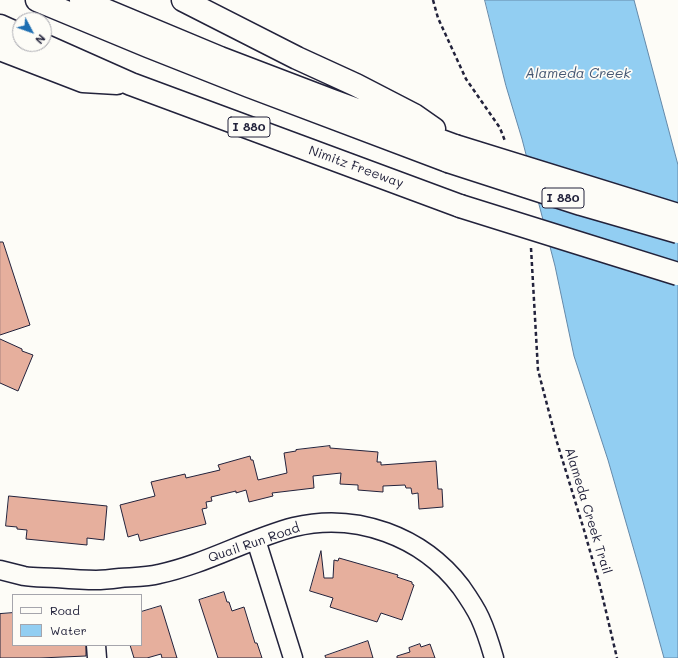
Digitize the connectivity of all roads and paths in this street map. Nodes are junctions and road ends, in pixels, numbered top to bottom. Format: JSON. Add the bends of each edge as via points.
{"nodes":[{"id":1,"x":37,"y":0,"type":"edge"},
{"id":2,"x":82,"y":0,"type":"edge"},
{"id":3,"x":183,"y":0,"type":"edge"},
{"id":4,"x":433,"y":0,"type":"edge"},
{"id":5,"x":0,"y":26,"type":"edge"},
{"id":6,"x":12,"y":31,"type":"edge"},
{"id":7,"x":0,"y":48,"type":"edge"},
{"id":8,"x":52,"y":49,"type":"edge"},
{"id":9,"x":466,"y":79,"type":"dead end"},
{"id":10,"x":131,"y":84,"type":"junction"},
{"id":11,"x":452,"y":153,"type":"junction"},
{"id":12,"x":678,"y":215,"type":"edge"},
{"id":13,"x":678,"y":232,"type":"edge"},
{"id":14,"x":678,"y":274,"type":"edge"},
{"id":15,"x":538,"y":370,"type":"dead end"},
{"id":16,"x":256,"y":540,"type":"junction"},
{"id":17,"x":0,"y":570,"type":"edge"},
{"id":18,"x":98,"y":588,"type":"edge"},
{"id":19,"x":96,"y":646,"type":"edge"},
{"id":20,"x":97,"y":658,"type":"edge"},
{"id":21,"x":293,"y":658,"type":"edge"},
{"id":22,"x":494,"y":658,"type":"edge"},
{"id":23,"x":617,"y":658,"type":"edge"}],
"edges":[{"from":1,"to":11,"type":"highway","number":"I 880","via":[[249,86]]},
{"from":2,"to":11,"type":"highway","number":"I 880","via":[[220,58],[330,100]]},
{"from":3,"to":11,"type":"highway","via":[[414,115]]},
{"from":4,"to":9,"type":"path","via":[[438,18]]},
{"from":5,"to":6,"type":"highway"},
{"from":7,"to":10,"type":"highway","via":[[83,81]]},
{"from":8,"to":10,"type":"highway","name":"Nimitz Freeway","number":"I 880"},
{"from":10,"to":14,"type":"highway","name":"Nimitz Freeway","number":"I 880","bridge":true,"via":[[460,206]]},
{"from":11,"to":12,"type":"highway","number":"I 880","bridge":true},
{"from":11,"to":13,"type":"highway","number":"I 880","bridge":true,"via":[[582,204]]},
{"from":15,"to":23,"type":"path","name":"Alameda Creek Trail","via":[[600,586]]},
{"from":16,"to":18,"type":"street","name":"Quail Run Road","via":[[182,568]]},
{"from":16,"to":21,"type":"street"},
{"from":16,"to":22,"type":"street","name":"Quail Run Road","via":[[295,527],[339,523],[368,527],[418,547],[441,565],[465,593],[480,617]]},
{"from":17,"to":18,"type":"street","name":"Quail Run Road"},
{"from":19,"to":20,"type":"street"}]}
